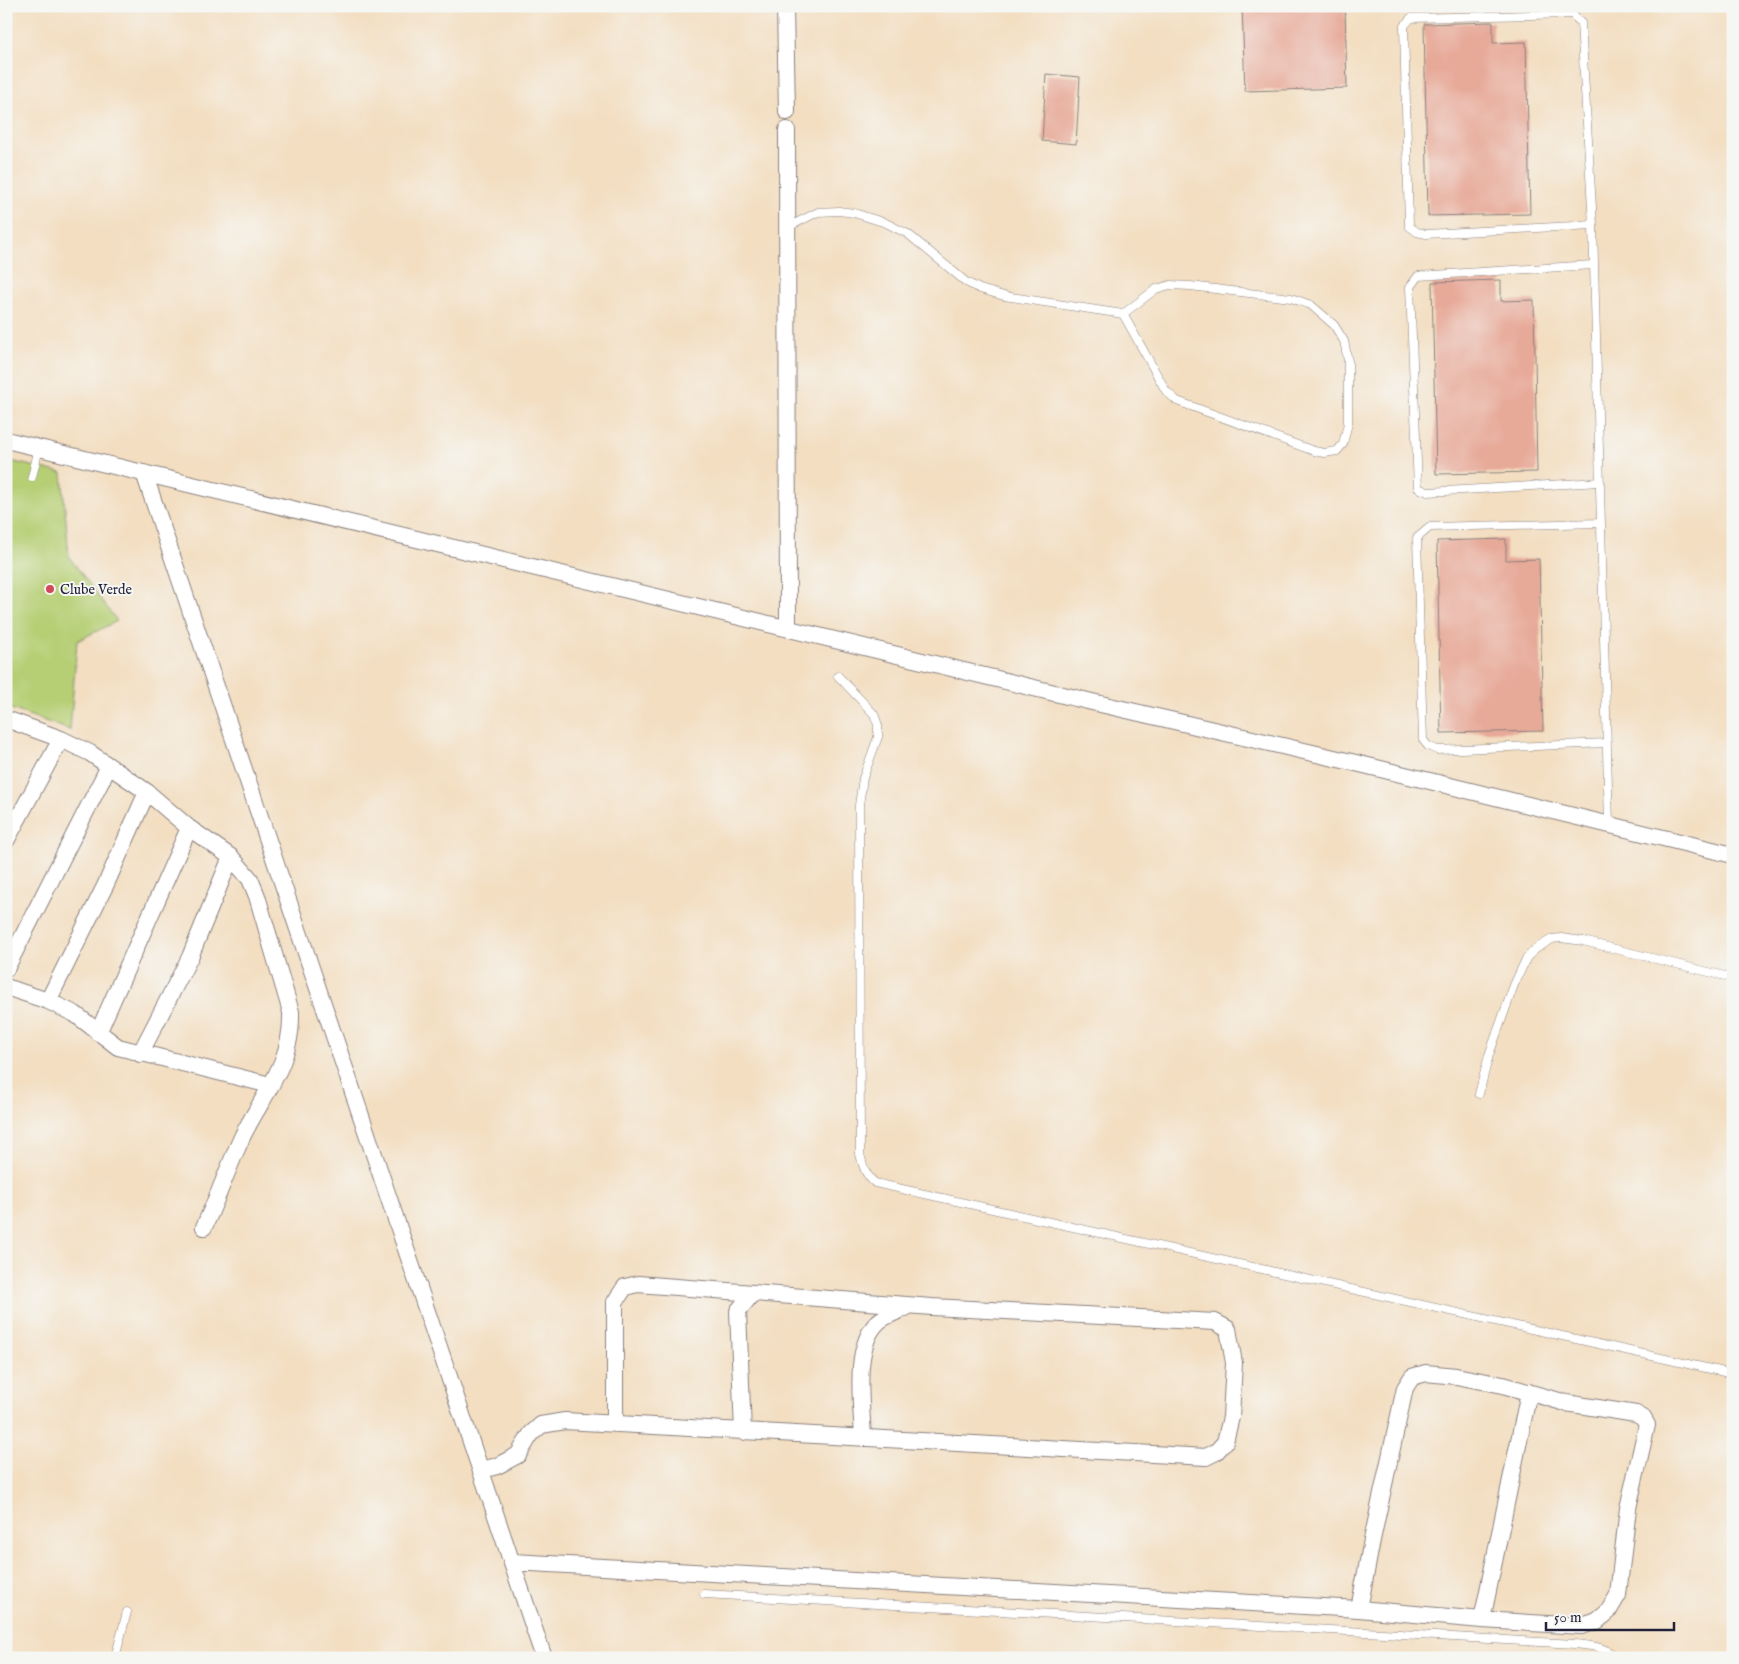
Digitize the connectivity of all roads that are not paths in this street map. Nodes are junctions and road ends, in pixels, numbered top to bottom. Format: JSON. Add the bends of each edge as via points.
{"nodes":[{"id":1,"x":785,"y":6,"type":"edge"},
{"id":2,"x":787,"y":112,"type":"dead end"},
{"id":3,"x":787,"y":130,"type":"dead end"},
{"id":4,"x":1592,"y":225,"type":"junction"},
{"id":5,"x":787,"y":227,"type":"junction"},
{"id":6,"x":1593,"y":265,"type":"junction"},
{"id":7,"x":1123,"y":314,"type":"junction"},
{"id":8,"x":6,"y":440,"type":"edge"},
{"id":9,"x":39,"y":448,"type":"junction"},
{"id":10,"x":144,"y":473,"type":"junction"},
{"id":11,"x":32,"y":477,"type":"dead end"},
{"id":12,"x":1600,"y":482,"type":"junction"},
{"id":13,"x":1601,"y":523,"type":"junction"},
{"id":14,"x":788,"y":628,"type":"junction"},
{"id":15,"x":838,"y":676,"type":"dead end"},
{"id":16,"x":6,"y":719,"type":"edge"},
{"id":17,"x":61,"y":739,"type":"junction"},
{"id":18,"x":1607,"y":743,"type":"junction"},
{"id":19,"x":110,"y":766,"type":"junction"},
{"id":20,"x":147,"y":792,"type":"junction"},
{"id":21,"x":1609,"y":825,"type":"junction"},
{"id":22,"x":189,"y":828,"type":"junction"},
{"id":23,"x":6,"y":841,"type":"edge"},
{"id":24,"x":1733,"y":855,"type":"edge"},
{"id":25,"x":231,"y":857,"type":"junction"},
{"id":26,"x":6,"y":969,"type":"edge"},
{"id":27,"x":1733,"y":978,"type":"edge"},
{"id":28,"x":6,"y":987,"type":"edge"},
{"id":29,"x":48,"y":1000,"type":"junction"},
{"id":30,"x":98,"y":1032,"type":"junction"},
{"id":31,"x":140,"y":1054,"type":"junction"},
{"id":32,"x":270,"y":1086,"type":"junction"},
{"id":33,"x":1479,"y":1094,"type":"dead end"},
{"id":34,"x":204,"y":1227,"type":"dead end"},
{"id":35,"x":752,"y":1294,"type":"junction"},
{"id":36,"x":910,"y":1306,"type":"junction"},
{"id":37,"x":1733,"y":1374,"type":"edge"},
{"id":38,"x":1529,"y":1392,"type":"junction"},
{"id":39,"x":615,"y":1424,"type":"junction"},
{"id":40,"x":743,"y":1432,"type":"junction"},
{"id":41,"x":863,"y":1438,"type":"junction"},
{"id":42,"x":482,"y":1470,"type":"junction"},
{"id":43,"x":513,"y":1562,"type":"junction"},
{"id":44,"x":704,"y":1594,"type":"dead end"},
{"id":45,"x":1359,"y":1609,"type":"junction"},
{"id":46,"x":126,"y":1612,"type":"dead end"},
{"id":47,"x":1482,"y":1620,"type":"junction"},
{"id":48,"x":115,"y":1658,"type":"edge"},
{"id":49,"x":544,"y":1658,"type":"edge"},
{"id":50,"x":1616,"y":1658,"type":"edge"}],
"edges":[{"from":1,"to":2,"type":"street"},
{"from":3,"to":5,"type":"street"},
{"from":4,"to":4,"type":"lane","via":[[1582,23],[1572,14],[1411,18],[1406,22],[1409,226],[1426,234]]},
{"from":4,"to":6,"type":"lane"},
{"from":5,"to":7,"type":"lane","via":[[818,212],[854,214],[886,223],[908,234],[966,282],[980,289],[1004,296]]},
{"from":5,"to":14,"type":"street"},
{"from":6,"to":12,"type":"lane"},
{"from":6,"to":12,"type":"lane","via":[[1418,276],[1410,287],[1418,488],[1428,492]]},
{"from":7,"to":7,"type":"lane","via":[[1166,391],[1176,401],[1314,451],[1337,450],[1343,444],[1348,423],[1348,361],[1344,342],[1334,325],[1311,305],[1291,298],[1170,285],[1156,289]]},
{"from":8,"to":9,"type":"street"},
{"from":9,"to":10,"type":"street"},
{"from":9,"to":11,"type":"lane"},
{"from":10,"to":14,"type":"street"},
{"from":10,"to":42,"type":"street"},
{"from":12,"to":13,"type":"lane"},
{"from":13,"to":18,"type":"lane"},
{"from":13,"to":18,"type":"lane","via":[[1430,527],[1418,538],[1422,740],[1436,750]]},
{"from":14,"to":21,"type":"street"},
{"from":15,"to":37,"type":"lane","via":[[874,714],[878,725],[878,737],[859,805],[860,1154],[869,1179],[875,1183]]},
{"from":16,"to":17,"type":"street"},
{"from":17,"to":19,"type":"street"},
{"from":17,"to":23,"type":"street"},
{"from":18,"to":21,"type":"lane"},
{"from":19,"to":20,"type":"street"},
{"from":19,"to":26,"type":"street"},
{"from":20,"to":22,"type":"street"},
{"from":20,"to":29,"type":"street","via":[[106,884]]},
{"from":21,"to":24,"type":"street"},
{"from":22,"to":25,"type":"street"},
{"from":22,"to":30,"type":"street"},
{"from":25,"to":31,"type":"street","via":[[190,957]]},
{"from":25,"to":32,"type":"street","via":[[250,879],[257,896],[291,1012],[288,1050]]},
{"from":27,"to":33,"type":"lane","via":[[1583,941],[1552,939],[1527,957],[1497,1033]]},
{"from":28,"to":29,"type":"street"},
{"from":29,"to":30,"type":"street","via":[[75,1014]]},
{"from":30,"to":31,"type":"street","via":[[118,1047]]},
{"from":31,"to":32,"type":"street"},
{"from":32,"to":34,"type":"street","via":[[236,1151]]},
{"from":35,"to":36,"type":"street"},
{"from":35,"to":39,"type":"street","via":[[638,1284],[625,1287],[615,1302]]},
{"from":35,"to":40,"type":"street","via":[[738,1311]]},
{"from":36,"to":41,"type":"street","via":[[878,1321],[867,1337],[860,1369]]},
{"from":36,"to":41,"type":"street","via":[[1215,1322],[1228,1329],[1234,1363],[1231,1417],[1225,1442],[1206,1457]]},
{"from":38,"to":45,"type":"street","via":[[1456,1376],[1426,1373],[1412,1377],[1405,1388]]},
{"from":38,"to":47,"type":"street"},
{"from":38,"to":47,"type":"street","via":[[1566,1403],[1636,1414],[1647,1425],[1628,1508],[1618,1595],[1608,1612],[1597,1621],[1582,1626]]},
{"from":39,"to":40,"type":"street"},
{"from":39,"to":42,"type":"street","via":[[565,1421],[541,1425],[518,1455]]},
{"from":40,"to":41,"type":"street"},
{"from":42,"to":43,"type":"street"},
{"from":43,"to":45,"type":"street"},
{"from":43,"to":49,"type":"street"},
{"from":44,"to":50,"type":"lane","via":[[1575,1644],[1598,1646]]},
{"from":45,"to":47,"type":"street"},
{"from":46,"to":48,"type":"lane"}]}
